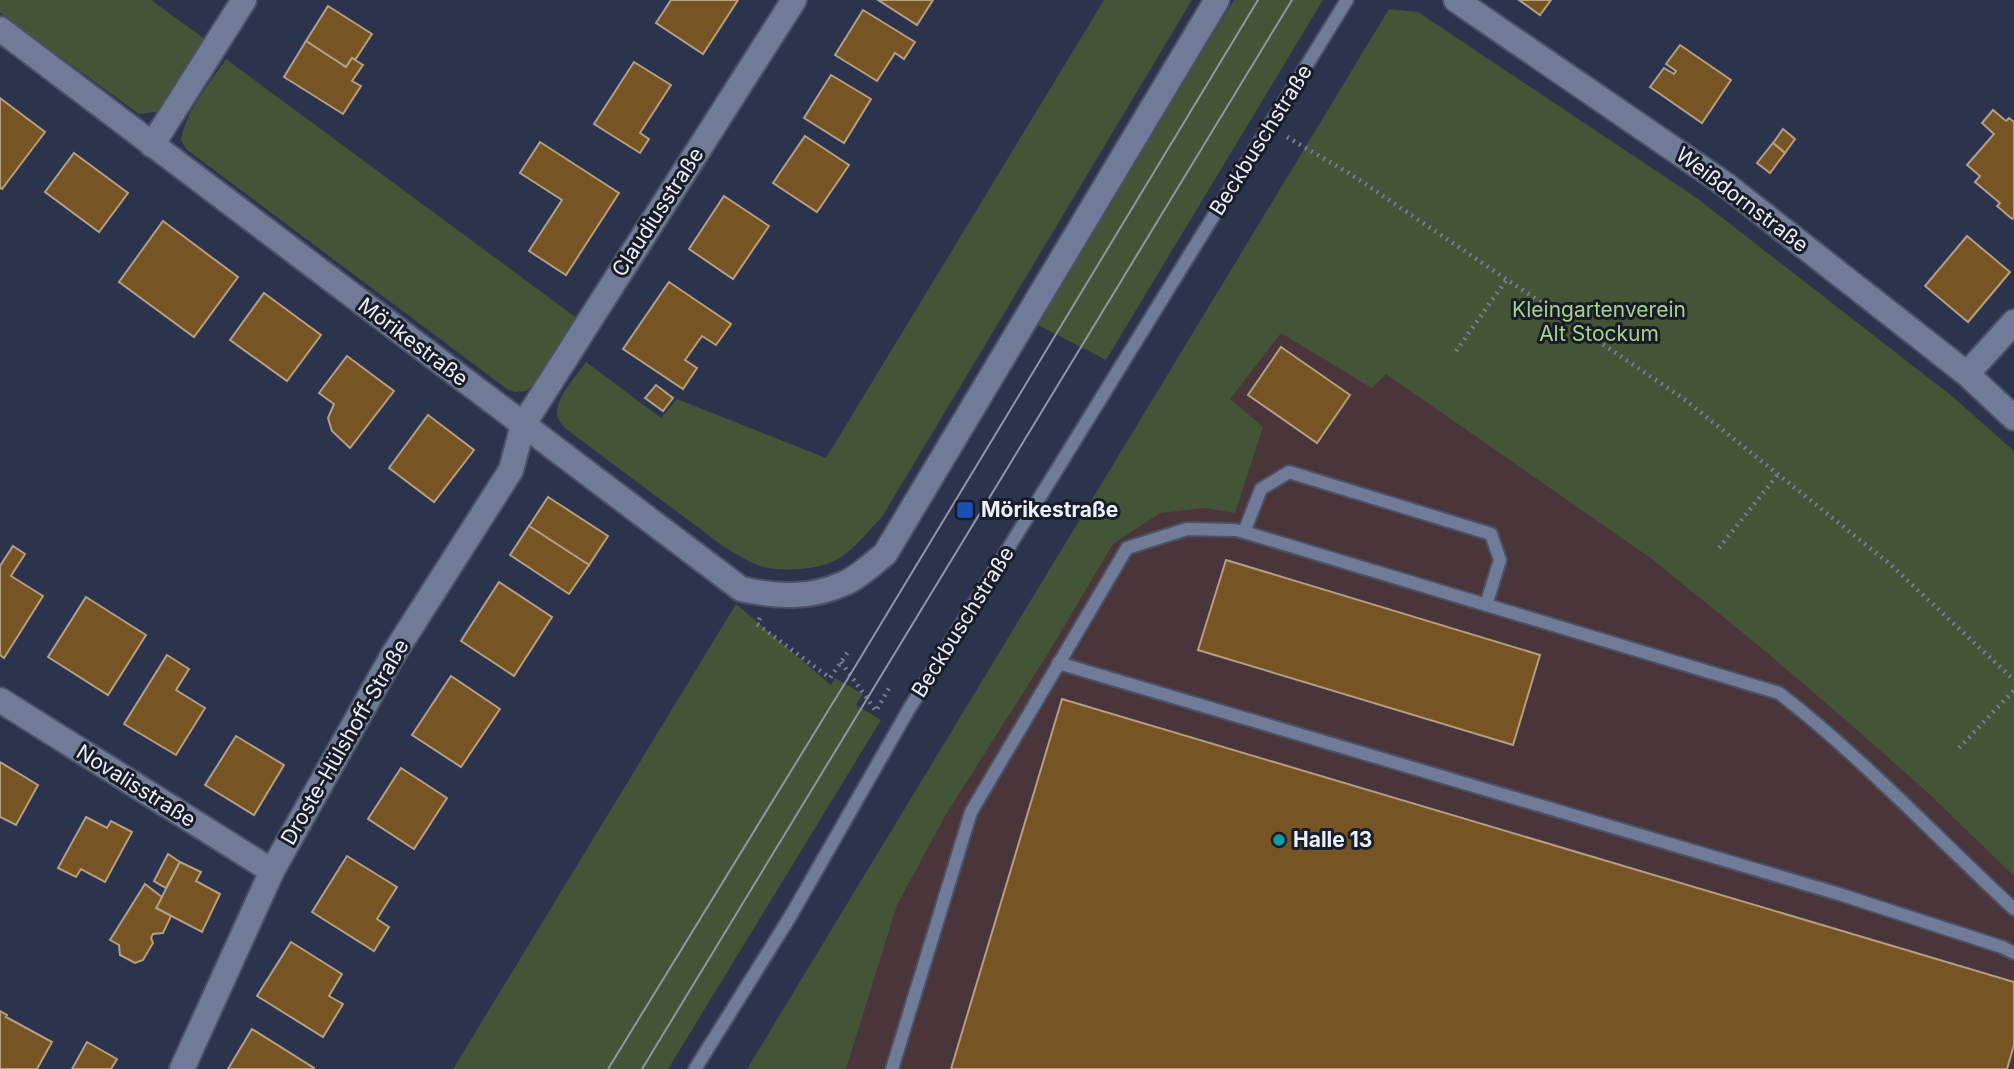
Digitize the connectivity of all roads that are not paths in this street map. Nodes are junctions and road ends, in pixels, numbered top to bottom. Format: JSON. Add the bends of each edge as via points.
{"nodes":[{"id":1,"x":244,"y":0,"type":"edge"},
{"id":2,"x":794,"y":0,"type":"edge"},
{"id":3,"x":1217,"y":0,"type":"edge"},
{"id":4,"x":1347,"y":0,"type":"edge"},
{"id":5,"x":1456,"y":0,"type":"edge"},
{"id":6,"x":0,"y":29,"type":"edge"},
{"id":7,"x":152,"y":145,"type":"junction"},
{"id":8,"x":2014,"y":321,"type":"edge"},
{"id":9,"x":1967,"y":374,"type":"junction"},
{"id":10,"x":2014,"y":418,"type":"edge"},
{"id":11,"x":523,"y":425,"type":"junction"},
{"id":12,"x":1244,"y":532,"type":"junction"},
{"id":13,"x":1486,"y":605,"type":"junction"},
{"id":14,"x":1058,"y":663,"type":"junction"},
{"id":15,"x":0,"y":700,"type":"edge"},
{"id":16,"x":272,"y":871,"type":"junction"},
{"id":17,"x":2014,"y":909,"type":"edge"},
{"id":18,"x":2014,"y":953,"type":"edge"},
{"id":19,"x":182,"y":1069,"type":"edge"},
{"id":20,"x":695,"y":1069,"type":"edge"},
{"id":21,"x":892,"y":1069,"type":"edge"}],
"edges":[{"from":1,"to":7,"type":"street"},
{"from":2,"to":11,"type":"street","name":"Claudiusstraße"},
{"from":3,"to":11,"type":"street","name":"Mörikestraße","via":[[885,554],[846,583],[799,596],[741,589]]},
{"from":4,"to":20,"type":"lane","name":"Beckbuschstraße","via":[[909,709],[790,917]]},
{"from":5,"to":9,"type":"street","name":"Weißdornstraße","via":[[1726,184]]},
{"from":6,"to":7,"type":"street","name":"Mörikestraße"},
{"from":7,"to":11,"type":"street","name":"Mörikestraße"},
{"from":8,"to":9,"type":"street"},
{"from":9,"to":10,"type":"street","name":"Weißdornstraße"},
{"from":11,"to":16,"type":"street","name":"Droste-Hülshoff-Straße","via":[[510,470],[393,655]]},
{"from":12,"to":13,"type":"lane"},
{"from":12,"to":13,"type":"lane","via":[[1261,489],[1289,472],[1491,534],[1500,560]]},
{"from":12,"to":14,"type":"lane","via":[[1187,529],[1127,548]]},
{"from":13,"to":17,"type":"lane","via":[[1779,693],[1854,757]]},
{"from":14,"to":18,"type":"lane","via":[[1839,894]]},
{"from":14,"to":21,"type":"lane","via":[[971,812]]},
{"from":15,"to":16,"type":"street","name":"Novalisstraße"},
{"from":16,"to":19,"type":"street","name":"Droste-Hülshoff-Straße"}]}
